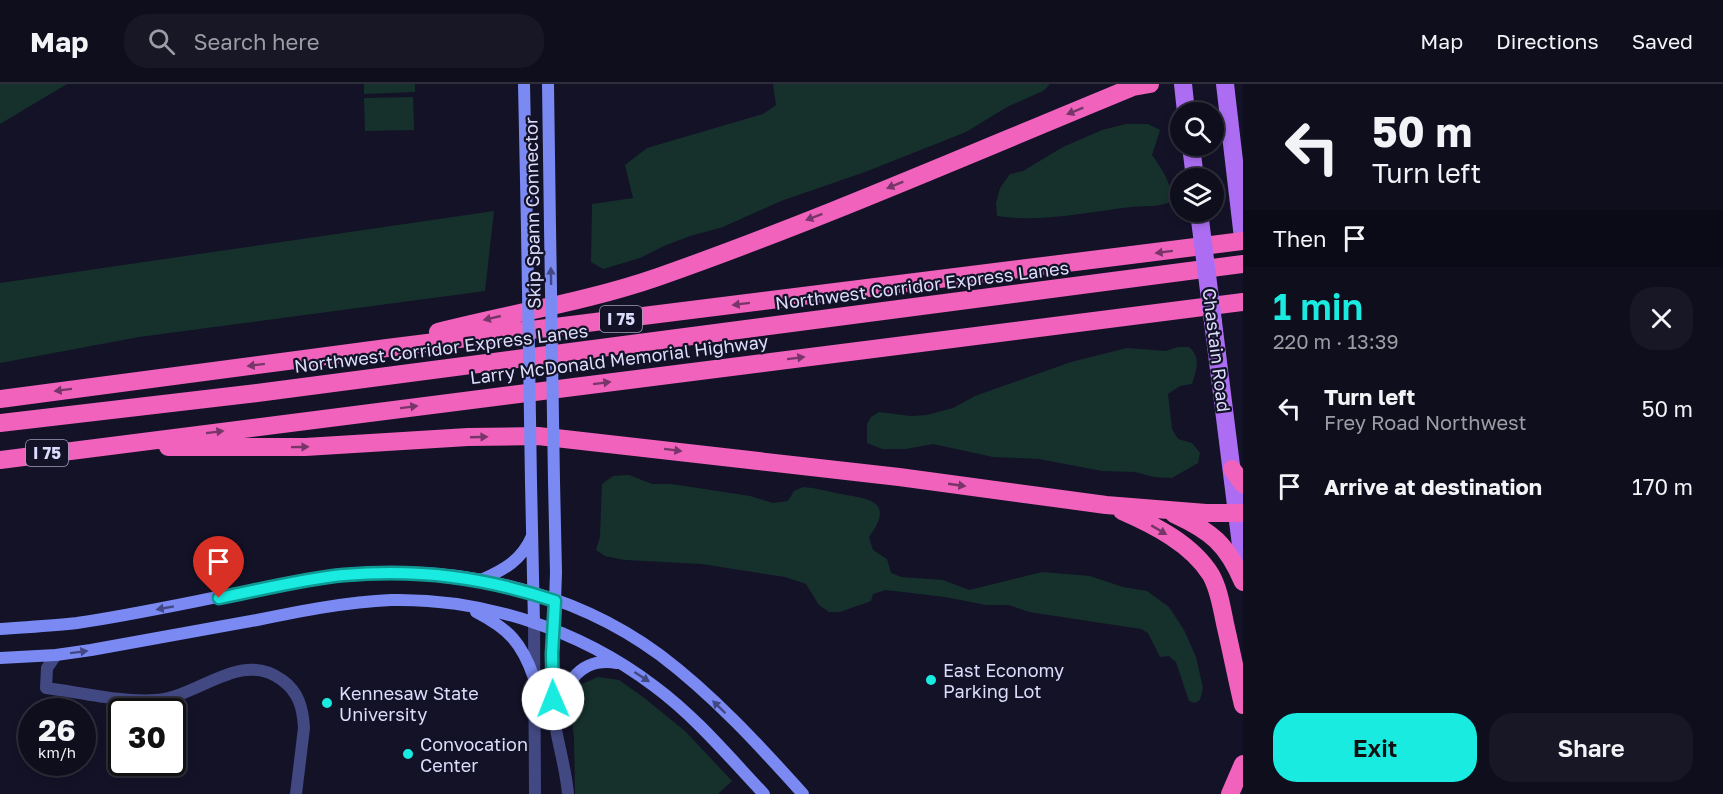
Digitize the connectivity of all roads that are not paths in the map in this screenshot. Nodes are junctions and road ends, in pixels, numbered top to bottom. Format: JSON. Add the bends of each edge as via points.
{"nodes":[{"id":1,"x":524,"y":84,"type":"edge"},
{"id":2,"x":548,"y":84,"type":"edge"},
{"id":3,"x":1183,"y":84,"type":"edge"},
{"id":4,"x":1225,"y":84,"type":"edge"},
{"id":5,"x":1134,"y":85,"type":"edge"},
{"id":6,"x":1185,"y":102,"type":"edge"},
{"id":7,"x":1200,"y":222,"type":"edge"},
{"id":8,"x":1243,"y":240,"type":"edge"},
{"id":9,"x":1243,"y":264,"type":"edge"},
{"id":10,"x":1243,"y":302,"type":"edge"},
{"id":11,"x":387,"y":348,"type":"junction"},
{"id":12,"x":0,"y":399,"type":"edge"},
{"id":13,"x":0,"y":423,"type":"edge"},
{"id":14,"x":95,"y":447,"type":"junction"},
{"id":15,"x":0,"y":460,"type":"edge"},
{"id":16,"x":1232,"y":469,"type":"junction"},
{"id":17,"x":1243,"y":484,"type":"edge"},
{"id":18,"x":1106,"y":505,"type":"junction"},
{"id":19,"x":1167,"y":510,"type":"junction"},
{"id":20,"x":1240,"y":514,"type":"edge"},
{"id":21,"x":532,"y":535,"type":"junction"},
{"id":22,"x":1243,"y":561,"type":"edge"},
{"id":23,"x":481,"y":580,"type":"junction"},
{"id":24,"x":1243,"y":582,"type":"edge"},
{"id":25,"x":533,"y":593,"type":"junction"},
{"id":26,"x":555,"y":601,"type":"junction"},
{"id":27,"x":464,"y":605,"type":"junction"},
{"id":28,"x":534,"y":623,"type":"junction"},
{"id":29,"x":0,"y":629,"type":"edge"},
{"id":30,"x":554,"y":630,"type":"junction"},
{"id":31,"x":56,"y":655,"type":"junction"},
{"id":32,"x":0,"y":658,"type":"edge"},
{"id":33,"x":622,"y":664,"type":"junction"},
{"id":34,"x":534,"y":678,"type":"junction"},
{"id":35,"x":1243,"y":705,"type":"edge"},
{"id":36,"x":555,"y":722,"type":"junction"},
{"id":37,"x":1243,"y":764,"type":"edge"},
{"id":38,"x":296,"y":794,"type":"edge"},
{"id":39,"x":536,"y":794,"type":"edge"},
{"id":40,"x":568,"y":794,"type":"edge"},
{"id":41,"x":764,"y":794,"type":"edge"},
{"id":42,"x":803,"y":794,"type":"edge"},
{"id":43,"x":1230,"y":794,"type":"edge"}],
"edges":[{"from":1,"to":21,"type":"main road","name":"Skip Spann Connector","bridge":true},
{"from":26,"to":2,"type":"main road","name":"Skip Spann Connector","one_way":true,"bridge":true},
{"from":3,"to":6,"type":"main road"},
{"from":4,"to":8,"type":"main road"},
{"from":5,"to":11,"type":"highway","one_way":true,"via":[[869,195],[657,277]]},
{"from":7,"to":16,"type":"main road","name":"Chastain Road","bridge":true},
{"from":8,"to":11,"type":"highway","number":"I 75","one_way":true},
{"from":9,"to":13,"type":"highway","name":"Northwest Corridor Express Lanes"},
{"from":14,"to":10,"type":"highway","name":"Larry McDonald Memorial Highway","number":"I 75","one_way":true},
{"from":11,"to":12,"type":"highway","number":"I 75","one_way":true},
{"from":14,"to":15,"type":"highway","name":"Larry McDonald Memorial Highway","number":"I 75"},
{"from":14,"to":18,"type":"highway","one_way":true,"via":[[305,447],[538,436]]},
{"from":16,"to":17,"type":"highway"},
{"from":16,"to":20,"type":"main road","name":"Chastain Road"},
{"from":18,"to":19,"type":"highway"},
{"from":18,"to":35,"type":"highway","one_way":true,"via":[[1146,522],[1178,542],[1210,574]]},
{"from":19,"to":20,"type":"highway"},
{"from":19,"to":24,"type":"highway","via":[[1220,542]]},
{"from":20,"to":22,"type":"main road","name":"Chastain Road"},
{"from":21,"to":23,"type":"main road","via":[[516,560]]},
{"from":21,"to":25,"type":"main road","name":"Skip Spann Connector"},
{"from":23,"to":25,"type":"main road"},
{"from":23,"to":29,"type":"main road","one_way":true,"via":[[419,573],[342,576],[75,623]]},
{"from":25,"to":26,"type":"main road"},
{"from":25,"to":28,"type":"main road","name":"Skip Spann Connector"},
{"from":26,"to":30,"type":"main road","name":"Skip Spann Connector"},
{"from":42,"to":26,"type":"main road","one_way":true,"via":[[755,742],[675,667],[615,628]]},
{"from":27,"to":28,"type":"main road"},
{"from":31,"to":27,"type":"main road","one_way":true,"via":[[321,608],[418,601]]},
{"from":27,"to":34,"type":"main road","via":[[514,637]]},
{"from":28,"to":30,"type":"main road"},
{"from":28,"to":34,"type":"street"},
{"from":30,"to":33,"type":"main road"},
{"from":30,"to":36,"type":"street"},
{"from":31,"to":32,"type":"main road"},
{"from":31,"to":38,"type":"street","via":[[47,668],[46,688],[147,701],[188,693],[241,669],[268,672],[282,679],[293,690],[302,710],[304,728]]},
{"from":33,"to":36,"type":"main road","via":[[600,662],[579,672],[565,690]]},
{"from":33,"to":41,"type":"main road","one_way":true,"via":[[682,708]]},
{"from":34,"to":39,"type":"street"},
{"from":36,"to":40,"type":"street"},
{"from":37,"to":43,"type":"highway"}]}
